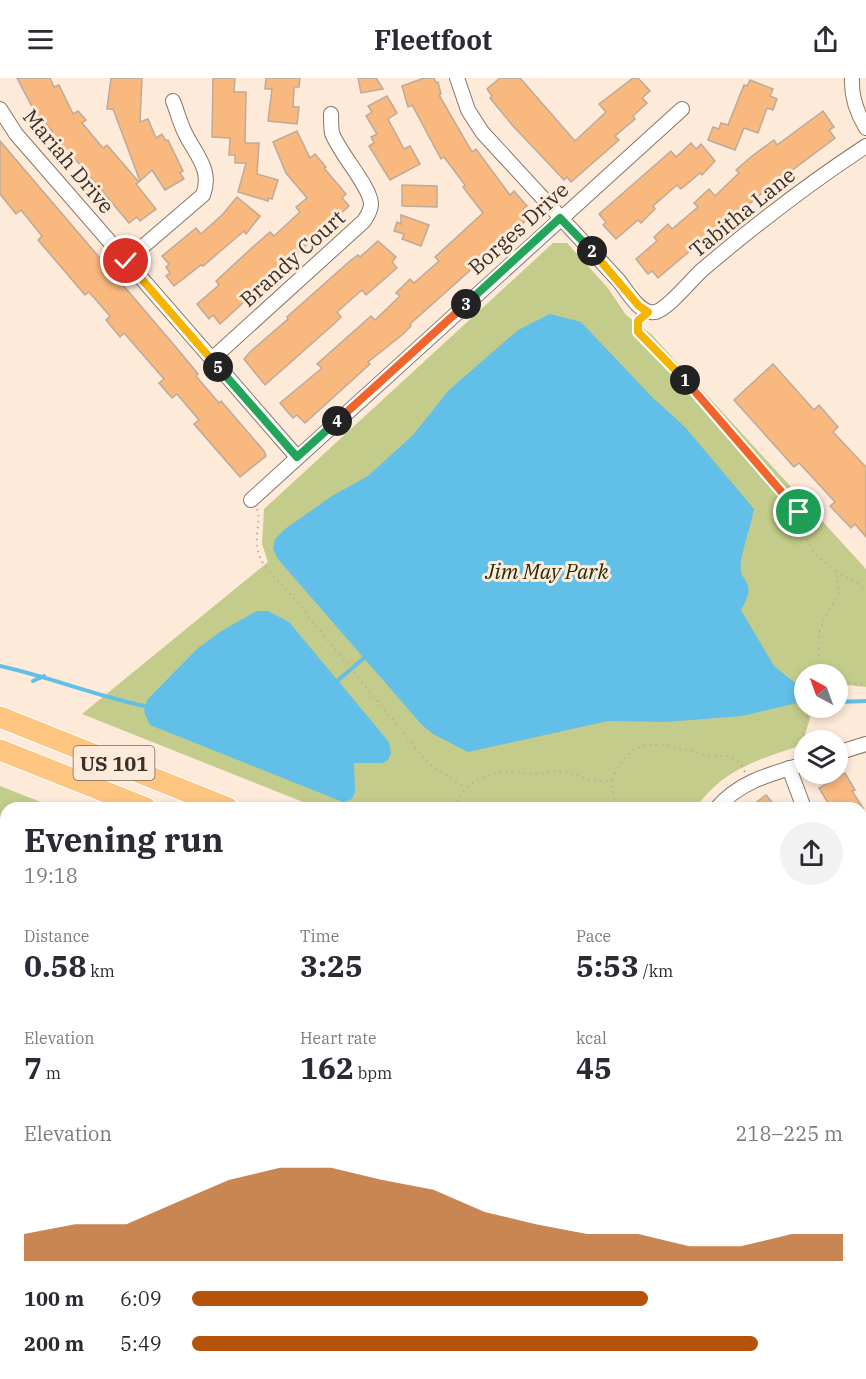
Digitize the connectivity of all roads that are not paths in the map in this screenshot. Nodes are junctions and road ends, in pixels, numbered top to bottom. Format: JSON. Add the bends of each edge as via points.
{"nodes":[{"id":1,"x":457,"y":78,"type":"edge"},
{"id":2,"x":852,"y":78,"type":"edge"},
{"id":3,"x":173,"y":101,"type":"dead end"},
{"id":4,"x":0,"y":109,"type":"edge"},
{"id":5,"x":682,"y":109,"type":"dead end"},
{"id":6,"x":331,"y":114,"type":"dead end"},
{"id":7,"x":866,"y":128,"type":"edge"},
{"id":8,"x":866,"y":146,"type":"edge"},
{"id":9,"x":560,"y":218,"type":"junction"},
{"id":10,"x":126,"y":261,"type":"junction"},
{"id":11,"x":212,"y":359,"type":"junction"},
{"id":12,"x":297,"y":457,"type":"junction"},
{"id":13,"x":251,"y":500,"type":"road end"},
{"id":14,"x":0,"y":717,"type":"edge"},
{"id":15,"x":866,"y":744,"type":"edge"},
{"id":16,"x":0,"y":750,"type":"edge"},
{"id":17,"x":848,"y":750,"type":"edge"},
{"id":18,"x":794,"y":767,"type":"edge"},
{"id":19,"x":789,"y":768,"type":"junction"},
{"id":20,"x":131,"y":802,"type":"edge"},
{"id":21,"x":213,"y":802,"type":"edge"},
{"id":22,"x":723,"y":802,"type":"edge"},
{"id":23,"x":802,"y":802,"type":"edge"}],
"edges":[{"from":1,"to":9,"type":"street","via":[[468,110],[482,132]]},
{"from":2,"to":7,"type":"street","via":[[851,90]]},
{"from":3,"to":10,"type":"street","via":[[207,173],[206,186],[203,195]]},
{"from":4,"to":10,"type":"street","name":"Mariah Drive","via":[[16,134]]},
{"from":5,"to":9,"type":"street","name":"Borges Drive"},
{"from":6,"to":11,"type":"street","name":"Brandy Court","via":[[332,131],[342,153],[369,195],[370,212]]},
{"from":8,"to":9,"type":"street","name":"Tabitha Lane","via":[[757,224],[656,312],[639,306],[620,280]]},
{"from":9,"to":12,"type":"street","name":"Borges Drive"},
{"from":10,"to":11,"type":"street","name":"Mariah Drive"},
{"from":11,"to":12,"type":"street","name":"Mariah Drive"},
{"from":12,"to":13,"type":"street","name":"Borges Drive"},
{"from":14,"to":21,"type":"highway","number":"US 101"},
{"from":15,"to":17,"type":"street"},
{"from":16,"to":20,"type":"highway","number":"US 101"},
{"from":18,"to":19,"type":"street"},
{"from":19,"to":22,"type":"street","via":[[750,781]]},
{"from":19,"to":23,"type":"street"}]}
